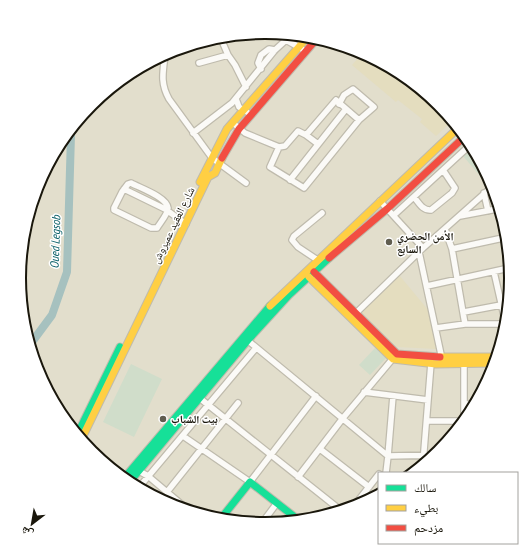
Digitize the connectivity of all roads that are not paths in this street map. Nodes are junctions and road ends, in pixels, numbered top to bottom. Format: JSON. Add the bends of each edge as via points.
{"nodes":[{"id":1,"x":282,"y":40,"type":"edge"},
{"id":2,"x":289,"y":41,"type":"edge"},
{"id":3,"x":303,"y":42,"type":"edge"},
{"id":4,"x":223,"y":43,"type":"edge"},
{"id":5,"x":311,"y":44,"type":"edge"},
{"id":6,"x":302,"y":49,"type":"junction"},
{"id":7,"x":228,"y":55,"type":"junction"},
{"id":8,"x":164,"y":62,"type":"edge"},
{"id":9,"x":199,"y":63,"type":"dead end"},
{"id":10,"x":246,"y":88,"type":"junction"},
{"id":11,"x":236,"y":99,"type":"junction"},
{"id":12,"x":339,"y":104,"type":"junction"},
{"id":13,"x":229,"y":106,"type":"junction"},
{"id":14,"x":241,"y":108,"type":"junction"},
{"id":15,"x":346,"y":109,"type":"junction"},
{"id":16,"x":251,"y":115,"type":"junction"},
{"id":17,"x":358,"y":120,"type":"junction"},
{"id":18,"x":233,"y":123,"type":"junction"},
{"id":19,"x":240,"y":129,"type":"junction"},
{"id":20,"x":454,"y":132,"type":"edge"},
{"id":21,"x":193,"y":133,"type":"junction"},
{"id":22,"x":306,"y":135,"type":"junction"},
{"id":23,"x":461,"y":140,"type":"edge"},
{"id":24,"x":318,"y":144,"type":"junction"},
{"id":25,"x":279,"y":147,"type":"junction"},
{"id":26,"x":466,"y":149,"type":"edge"},
{"id":27,"x":212,"y":158,"type":"junction"},
{"id":28,"x":220,"y":164,"type":"junction"},
{"id":29,"x":443,"y":170,"type":"junction"},
{"id":30,"x":290,"y":180,"type":"junction"},
{"id":31,"x":246,"y":183,"type":"dead end"},
{"id":32,"x":402,"y":183,"type":"junction"},
{"id":33,"x":408,"y":189,"type":"junction"},
{"id":34,"x":487,"y":191,"type":"edge"},
{"id":35,"x":484,"y":193,"type":"junction"},
{"id":36,"x":414,"y":197,"type":"junction"},
{"id":37,"x":380,"y":201,"type":"junction"},
{"id":38,"x":387,"y":209,"type":"junction"},
{"id":39,"x":167,"y":210,"type":"junction"},
{"id":40,"x":494,"y":210,"type":"edge"},
{"id":41,"x":488,"y":211,"type":"junction"},
{"id":42,"x":322,"y":213,"type":"dead end"},
{"id":43,"x":394,"y":216,"type":"junction"},
{"id":44,"x":459,"y":217,"type":"junction"},
{"id":45,"x":184,"y":222,"type":"junction"},
{"id":46,"x":445,"y":229,"type":"junction"},
{"id":47,"x":500,"y":239,"type":"edge"},
{"id":48,"x":452,"y":249,"type":"junction"},
{"id":49,"x":421,"y":250,"type":"junction"},
{"id":50,"x":320,"y":262,"type":"junction"},
{"id":51,"x":503,"y":269,"type":"edge"},
{"id":52,"x":494,"y":272,"type":"junction"},
{"id":53,"x":312,"y":274,"type":"junction"},
{"id":54,"x":457,"y":280,"type":"junction"},
{"id":55,"x":427,"y":286,"type":"junction"},
{"id":56,"x":145,"y":301,"type":"junction"},
{"id":57,"x":501,"y":305,"type":"junction"},
{"id":58,"x":502,"y":309,"type":"edge"},
{"id":59,"x":464,"y":312,"type":"junction"},
{"id":60,"x":354,"y":315,"type":"junction"},
{"id":61,"x":466,"y":324,"type":"junction"},
{"id":62,"x":499,"y":324,"type":"edge"},
{"id":63,"x":436,"y":328,"type":"junction"},
{"id":64,"x":246,"y":338,"type":"junction"},
{"id":65,"x":256,"y":348,"type":"junction"},
{"id":66,"x":395,"y":356,"type":"junction"},
{"id":67,"x":490,"y":357,"type":"edge"},
{"id":68,"x":442,"y":360,"type":"junction"},
{"id":69,"x":464,"y":360,"type":"junction"},
{"id":70,"x":488,"y":362,"type":"edge"},
{"id":71,"x":431,"y":364,"type":"junction"},
{"id":72,"x":364,"y":392,"type":"junction"},
{"id":73,"x":198,"y":396,"type":"junction"},
{"id":74,"x":316,"y":396,"type":"junction"},
{"id":75,"x":393,"y":396,"type":"junction"},
{"id":76,"x":428,"y":400,"type":"junction"},
{"id":77,"x":238,"y":403,"type":"dead end"},
{"id":78,"x":464,"y":404,"type":"junction"},
{"id":79,"x":468,"y":404,"type":"edge"},
{"id":80,"x":208,"y":405,"type":"junction"},
{"id":81,"x":464,"y":411,"type":"edge"},
{"id":82,"x":343,"y":418,"type":"junction"},
{"id":83,"x":226,"y":419,"type":"junction"},
{"id":84,"x":427,"y":421,"type":"junction"},
{"id":85,"x":456,"y":421,"type":"edge"},
{"id":86,"x":80,"y":429,"type":"edge"},
{"id":87,"x":84,"y":434,"type":"edge"},
{"id":88,"x":182,"y":436,"type":"junction"},
{"id":89,"x":201,"y":448,"type":"junction"},
{"id":90,"x":320,"y":449,"type":"junction"},
{"id":91,"x":423,"y":455,"type":"joint"},
{"id":92,"x":271,"y":456,"type":"junction"},
{"id":93,"x":388,"y":456,"type":"junction"},
{"id":94,"x":387,"y":466,"type":"junction"},
{"id":95,"x":140,"y":471,"type":"junction"},
{"id":96,"x":382,"y":472,"type":"edge"},
{"id":97,"x":386,"y":472,"type":"edge"},
{"id":98,"x":128,"y":474,"type":"edge"},
{"id":99,"x":148,"y":476,"type":"junction"},
{"id":100,"x":378,"y":476,"type":"edge"},
{"id":101,"x":298,"y":477,"type":"junction"},
{"id":102,"x":134,"y":478,"type":"edge"},
{"id":103,"x":250,"y":482,"type":"junction"},
{"id":104,"x":142,"y":483,"type":"edge"},
{"id":105,"x":369,"y":487,"type":"junction"},
{"id":106,"x":167,"y":492,"type":"junction"},
{"id":107,"x":362,"y":496,"type":"edge"},
{"id":108,"x":176,"y":500,"type":"edge"},
{"id":109,"x":277,"y":503,"type":"junction"},
{"id":110,"x":335,"y":506,"type":"edge"},
{"id":111,"x":226,"y":513,"type":"edge"},
{"id":112,"x":292,"y":515,"type":"edge"},
{"id":113,"x":267,"y":517,"type":"edge"}],
"edges":[{"from":1,"to":10,"type":"street","via":[[275,50],[269,49],[261,55],[258,62],[261,69]]},
{"from":2,"to":6,"type":"street"},
{"from":3,"to":6,"type":"main road","name":"شارع العقيد عميروش"},
{"from":4,"to":7,"type":"street"},
{"from":5,"to":6,"type":"main road","name":"شارع العقيد عميروش"},
{"from":6,"to":14,"type":"main road","name":"شارع العقيد عميروش"},
{"from":6,"to":16,"type":"main road","name":"شارع العقيد عميروش"},
{"from":7,"to":9,"type":"street"},
{"from":7,"to":10,"type":"street"},
{"from":8,"to":21,"type":"street","via":[[162,78],[169,99]]},
{"from":10,"to":11,"type":"street"},
{"from":11,"to":13,"type":"street"},
{"from":11,"to":14,"type":"street"},
{"from":12,"to":15,"type":"street"},
{"from":12,"to":17,"type":"street","via":[[344,95],[353,89],[374,106]]},
{"from":12,"to":22,"type":"street","via":[[336,100]]},
{"from":13,"to":14,"type":"street"},
{"from":13,"to":21,"type":"street"},
{"from":14,"to":16,"type":"street"},
{"from":14,"to":18,"type":"main road","name":"شارع العقيد عميروش"},
{"from":15,"to":17,"type":"street"},
{"from":15,"to":24,"type":"street"},
{"from":16,"to":19,"type":"main road","name":"شارع العقيد عميروش"},
{"from":17,"to":30,"type":"street","via":[[304,188]]},
{"from":18,"to":19,"type":"street"},
{"from":18,"to":27,"type":"main road","name":"شارع العقيد عميروش"},
{"from":19,"to":25,"type":"street"},
{"from":19,"to":28,"type":"main road","name":"شارع العقيد عميروش"},
{"from":20,"to":32,"type":"main road"},
{"from":21,"to":27,"type":"street"},
{"from":22,"to":24,"type":"street"},
{"from":22,"to":25,"type":"street","via":[[298,131],[285,146]]},
{"from":23,"to":33,"type":"main road"},
{"from":24,"to":30,"type":"street"},
{"from":25,"to":30,"type":"street","via":[[270,168]]},
{"from":26,"to":29,"type":"street"},
{"from":27,"to":28,"type":"street"},
{"from":27,"to":45,"type":"main road","name":"شارع العقيد عميروش"},
{"from":28,"to":31,"type":"street"},
{"from":28,"to":45,"type":"main road","name":"شارع العقيد عميروش","via":[[208,178]]},
{"from":29,"to":36,"type":"street"},
{"from":29,"to":36,"type":"street","via":[[455,188],[452,193],[431,210],[425,210]]},
{"from":32,"to":33,"type":"main road"},
{"from":32,"to":37,"type":"main road"},
{"from":33,"to":38,"type":"main road"},
{"from":34,"to":35,"type":"street"},
{"from":35,"to":41,"type":"street"},
{"from":35,"to":44,"type":"street"},
{"from":36,"to":43,"type":"street"},
{"from":37,"to":38,"type":"street"},
{"from":37,"to":50,"type":"main road"},
{"from":38,"to":43,"type":"street"},
{"from":38,"to":50,"type":"main road"},
{"from":39,"to":39,"type":"street","via":[[158,226],[152,228],[114,209],[124,189],[131,183],[160,197],[164,200]]},
{"from":39,"to":45,"type":"street"},
{"from":40,"to":41,"type":"street"},
{"from":41,"to":44,"type":"street"},
{"from":42,"to":50,"type":"street","via":[[292,240]]},
{"from":43,"to":49,"type":"street"},
{"from":44,"to":46,"type":"street"},
{"from":45,"to":56,"type":"main road","name":"شارع العقيد عميروش"},
{"from":46,"to":48,"type":"street"},
{"from":46,"to":49,"type":"street"},
{"from":47,"to":48,"type":"street"},
{"from":48,"to":54,"type":"street"},
{"from":49,"to":55,"type":"street"},
{"from":49,"to":60,"type":"street"},
{"from":50,"to":53,"type":"main road"},
{"from":50,"to":64,"type":"main road","via":[[270,305]]},
{"from":51,"to":52,"type":"street"},
{"from":52,"to":54,"type":"street"},
{"from":52,"to":57,"type":"street"},
{"from":53,"to":60,"type":"main road"},
{"from":53,"to":64,"type":"main road"},
{"from":54,"to":55,"type":"street"},
{"from":54,"to":59,"type":"street"},
{"from":55,"to":63,"type":"street"},
{"from":56,"to":86,"type":"main road","name":"شارع العقيد عميروش"},
{"from":56,"to":87,"type":"main road","name":"شارع العقيد عميروش"},
{"from":57,"to":58,"type":"street"},
{"from":57,"to":59,"type":"street"},
{"from":59,"to":61,"type":"street"},
{"from":60,"to":66,"type":"main road"},
{"from":61,"to":62,"type":"street"},
{"from":61,"to":63,"type":"street"},
{"from":63,"to":68,"type":"street"},
{"from":64,"to":65,"type":"street"},
{"from":64,"to":73,"type":"main road"},
{"from":65,"to":74,"type":"street"},
{"from":65,"to":80,"type":"street"},
{"from":66,"to":68,"type":"main road"},
{"from":66,"to":71,"type":"main road"},
{"from":66,"to":72,"type":"street"},
{"from":67,"to":69,"type":"main road"},
{"from":68,"to":69,"type":"main road"},
{"from":68,"to":71,"type":"main road"},
{"from":69,"to":70,"type":"main road"},
{"from":69,"to":78,"type":"street"},
{"from":71,"to":76,"type":"street"},
{"from":72,"to":75,"type":"street"},
{"from":72,"to":82,"type":"street"},
{"from":73,"to":80,"type":"street"},
{"from":73,"to":95,"type":"main road"},
{"from":73,"to":98,"type":"main road"},
{"from":74,"to":82,"type":"street"},
{"from":74,"to":92,"type":"street"},
{"from":75,"to":76,"type":"street"},
{"from":75,"to":93,"type":"street"},
{"from":76,"to":84,"type":"street"},
{"from":77,"to":83,"type":"street"},
{"from":78,"to":79,"type":"street"},
{"from":78,"to":81,"type":"street"},
{"from":80,"to":83,"type":"street"},
{"from":80,"to":88,"type":"street"},
{"from":82,"to":90,"type":"street"},
{"from":82,"to":93,"type":"street"},
{"from":83,"to":89,"type":"street"},
{"from":83,"to":92,"type":"street"},
{"from":84,"to":85,"type":"street"},
{"from":84,"to":91,"type":"street"},
{"from":88,"to":89,"type":"street"},
{"from":88,"to":99,"type":"street"},
{"from":89,"to":103,"type":"street"},
{"from":89,"to":106,"type":"street"},
{"from":90,"to":101,"type":"street"},
{"from":90,"to":105,"type":"street"},
{"from":91,"to":93,"type":"street"},
{"from":92,"to":101,"type":"street"},
{"from":92,"to":103,"type":"street"},
{"from":93,"to":94,"type":"street"},
{"from":94,"to":96,"type":"street"},
{"from":94,"to":97,"type":"street"},
{"from":95,"to":99,"type":"street"},
{"from":95,"to":102,"type":"main road"},
{"from":99,"to":104,"type":"street"},
{"from":99,"to":106,"type":"street"},
{"from":100,"to":105,"type":"street"},
{"from":101,"to":110,"type":"street"},
{"from":103,"to":109,"type":"main road"},
{"from":103,"to":111,"type":"main road"},
{"from":105,"to":107,"type":"street"},
{"from":106,"to":108,"type":"street"},
{"from":109,"to":112,"type":"main road"},
{"from":109,"to":113,"type":"street"}]}
